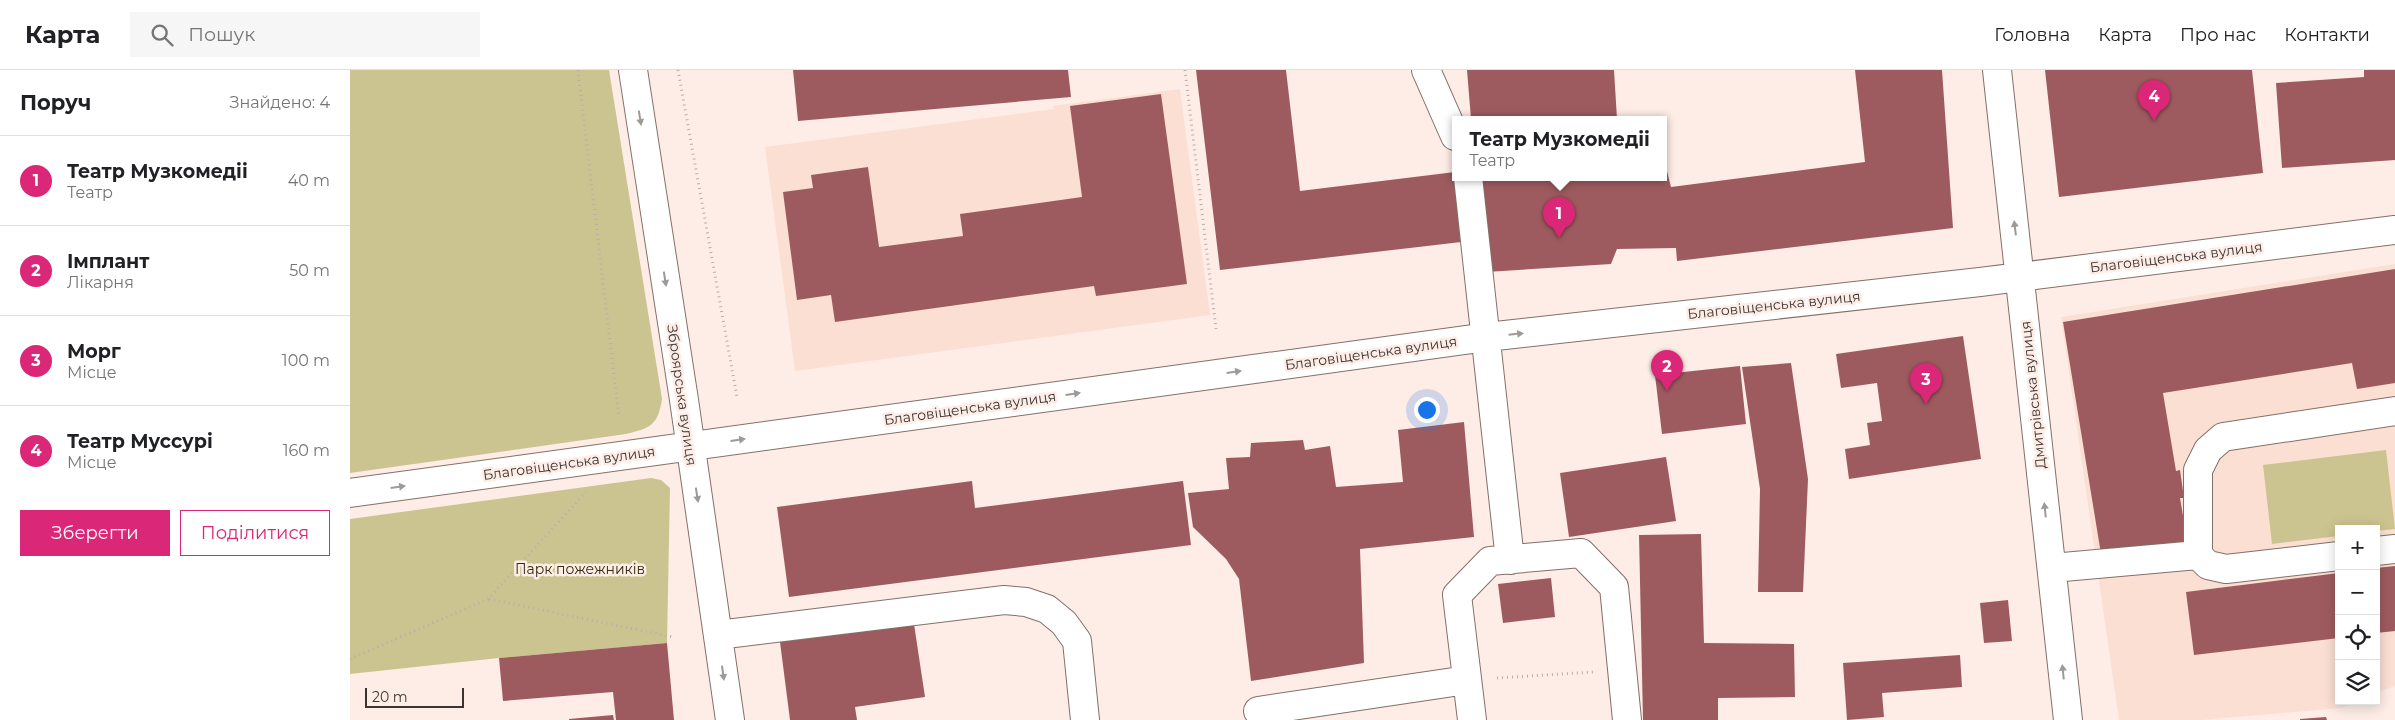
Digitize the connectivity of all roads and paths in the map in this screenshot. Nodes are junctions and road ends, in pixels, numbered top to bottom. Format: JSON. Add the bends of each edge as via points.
{"nodes":[{"id":1,"x":578,"y":70,"type":"edge"},
{"id":2,"x":633,"y":70,"type":"edge"},
{"id":3,"x":678,"y":70,"type":"edge"},
{"id":4,"x":1185,"y":70,"type":"edge"},
{"id":5,"x":1426,"y":70,"type":"edge"},
{"id":6,"x":1997,"y":70,"type":"edge"},
{"id":7,"x":1452,"y":129,"type":"edge"},
{"id":8,"x":1468,"y":181,"type":"edge"},
{"id":9,"x":2395,"y":230,"type":"edge"},
{"id":10,"x":2021,"y":276,"type":"junction"},
{"id":11,"x":1216,"y":329,"type":"dead end"},
{"id":12,"x":1487,"y":337,"type":"junction"},
{"id":13,"x":737,"y":396,"type":"dead end"},
{"id":14,"x":2395,"y":411,"type":"edge"},
{"id":15,"x":619,"y":417,"type":"dead end"},
{"id":16,"x":690,"y":446,"type":"junction"},
{"id":17,"x":588,"y":490,"type":"dead end"},
{"id":18,"x":350,"y":493,"type":"edge"},
{"id":19,"x":2395,"y":549,"type":"edge"},
{"id":20,"x":2380,"y":551,"type":"edge"},
{"id":21,"x":2198,"y":555,"type":"junction"},
{"id":22,"x":2335,"y":556,"type":"edge"},
{"id":23,"x":1510,"y":560,"type":"junction"},
{"id":24,"x":2052,"y":568,"type":"junction"},
{"id":25,"x":488,"y":598,"type":"junction"},
{"id":26,"x":718,"y":635,"type":"junction"},
{"id":27,"x":673,"y":637,"type":"dead end"},
{"id":28,"x":350,"y":659,"type":"edge"},
{"id":29,"x":1624,"y":671,"type":"junction"},
{"id":30,"x":1467,"y":680,"type":"junction"},
{"id":31,"x":1258,"y":711,"type":"dead end"},
{"id":32,"x":730,"y":720,"type":"edge"},
{"id":33,"x":1085,"y":720,"type":"edge"},
{"id":34,"x":1472,"y":720,"type":"edge"},
{"id":35,"x":1627,"y":720,"type":"edge"},
{"id":36,"x":2068,"y":720,"type":"edge"}],
"edges":[{"from":1,"to":15,"type":"path"},
{"from":2,"to":16,"type":"street","name":"Зброярська вулиця","one_way":true},
{"from":3,"to":13,"type":"path"},
{"from":4,"to":11,"type":"path"},
{"from":5,"to":7,"type":"street"},
{"from":10,"to":6,"type":"street","name":"Дмитрівська вулиця","one_way":true},
{"from":8,"to":12,"type":"street"},
{"from":9,"to":10,"type":"street","name":"Благовіщенська вулиця"},
{"from":12,"to":10,"type":"street","name":"Благовіщенська вулиця","one_way":true},
{"from":24,"to":10,"type":"street","name":"Дмитрівська вулиця","one_way":true},
{"from":16,"to":12,"type":"street","name":"Благовіщенська вулиця","one_way":true},
{"from":12,"to":23,"type":"street"},
{"from":14,"to":21,"type":"street","via":[[2223,437],[2208,450],[2198,470]]},
{"from":18,"to":16,"type":"street","name":"Благовіщенська вулиця","one_way":true},
{"from":16,"to":26,"type":"street","name":"Зброярська вулиця","one_way":true},
{"from":17,"to":25,"type":"path"},
{"from":19,"to":20,"type":"street"},
{"from":21,"to":22,"type":"street","via":[[2208,565],[2226,569]]},
{"from":21,"to":24,"type":"street"},
{"from":23,"to":29,"type":"street","via":[[1581,553],[1614,587]]},
{"from":23,"to":30,"type":"street","via":[[1490,561],[1457,595]]},
{"from":36,"to":24,"type":"street","name":"Дмитрівська вулиця","one_way":true},
{"from":25,"to":27,"type":"path"},
{"from":25,"to":28,"type":"path"},
{"from":26,"to":32,"type":"street","name":"Зброярська вулиця","one_way":true},
{"from":26,"to":33,"type":"street","via":[[1004,600],[1026,602],[1047,610],[1064,623],[1077,641]]},
{"from":29,"to":30,"type":"path"},
{"from":29,"to":35,"type":"street"},
{"from":30,"to":31,"type":"street"},
{"from":30,"to":34,"type":"street"}]}
